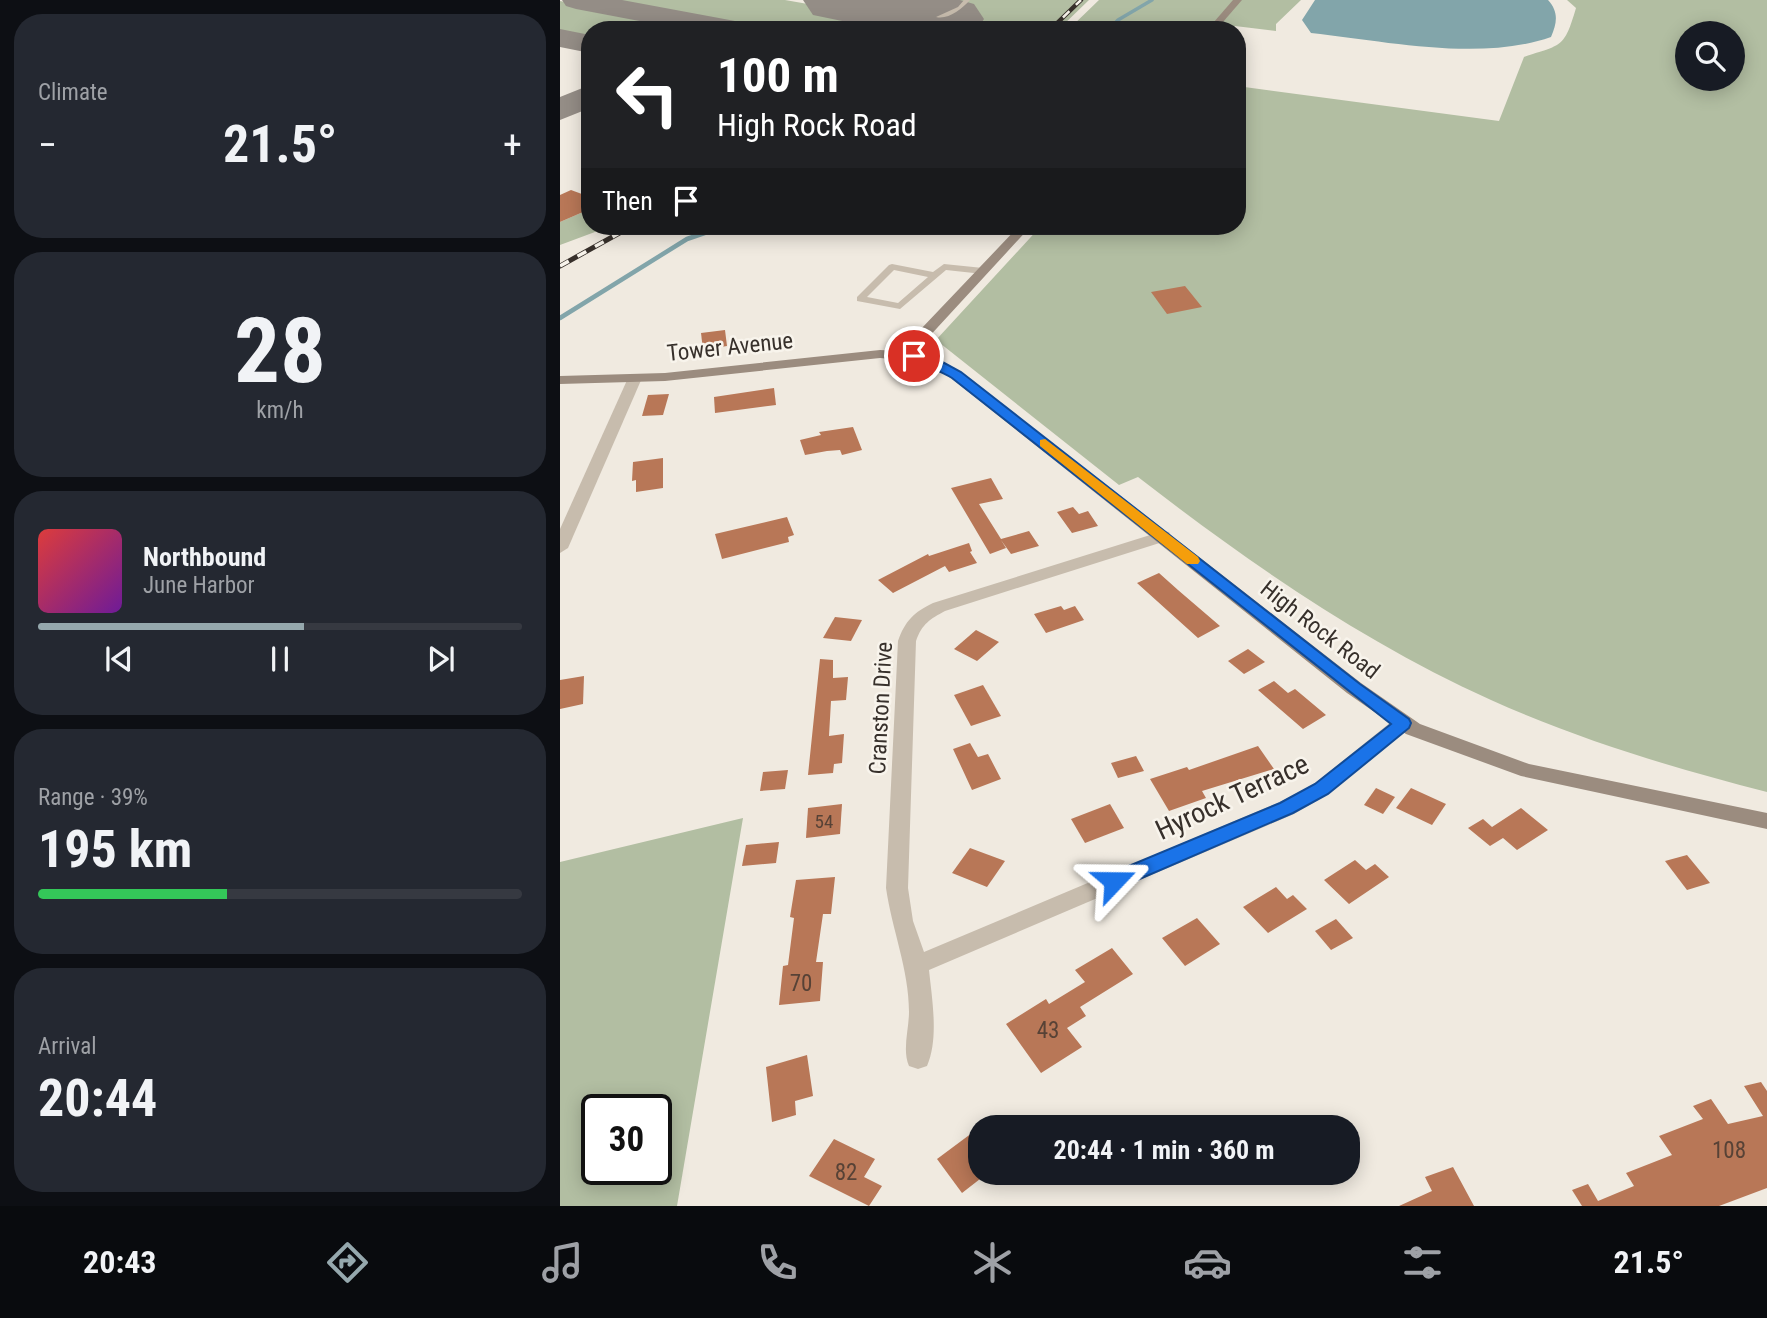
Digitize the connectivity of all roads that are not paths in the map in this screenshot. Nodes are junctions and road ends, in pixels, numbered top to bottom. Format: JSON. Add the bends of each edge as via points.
{"nodes":[{"id":1,"x":967,"y":0,"type":"edge"},
{"id":2,"x":1238,"y":0,"type":"edge"},
{"id":3,"x":939,"y":18,"type":"dead end"},
{"id":4,"x":1219,"y":21,"type":"edge"},
{"id":5,"x":1017,"y":235,"type":"edge"},
{"id":6,"x":983,"y":271,"type":"junction"},
{"id":7,"x":933,"y":275,"type":"junction"},
{"id":8,"x":904,"y":355,"type":"junction"},
{"id":9,"x":635,"y":378,"type":"junction"},
{"id":10,"x":560,"y":380,"type":"edge"},
{"id":11,"x":1163,"y":536,"type":"junction"},
{"id":12,"x":560,"y":548,"type":"edge"},
{"id":13,"x":1403,"y":723,"type":"junction"},
{"id":14,"x":1767,"y":821,"type":"edge"},
{"id":15,"x":917,"y":965,"type":"junction"},
{"id":16,"x":918,"y":1058,"type":"dead end"}],
"edges":[{"from":1,"to":3,"type":"lane"},
{"from":2,"to":4,"type":"main road"},
{"from":5,"to":6,"type":"main road"},
{"from":6,"to":7,"type":"lane","via":[[948,266]]},
{"from":6,"to":8,"type":"main road"},
{"from":7,"to":7,"type":"lane","via":[[900,306],[860,299],[892,267]]},
{"from":8,"to":9,"type":"main road","name":"Tower Avenue"},
{"from":8,"to":11,"type":"main road","name":"High Rock Road","via":[[932,361],[956,375]]},
{"from":9,"to":10,"type":"main road","name":"Tower Avenue"},
{"from":9,"to":12,"type":"street"},
{"from":11,"to":13,"type":"main road","name":"High Rock Road"},
{"from":11,"to":15,"type":"street","name":"Cranston Drive","via":[[939,607],[913,624],[908,641],[897,888]]},
{"from":13,"to":14,"type":"main road","name":"High Rock Road","via":[[1528,771]]},
{"from":13,"to":15,"type":"street","name":"Hyrock Terrace","via":[[1321,789],[1287,808]]},
{"from":15,"to":16,"type":"street","name":"Cranston Drive"}]}
